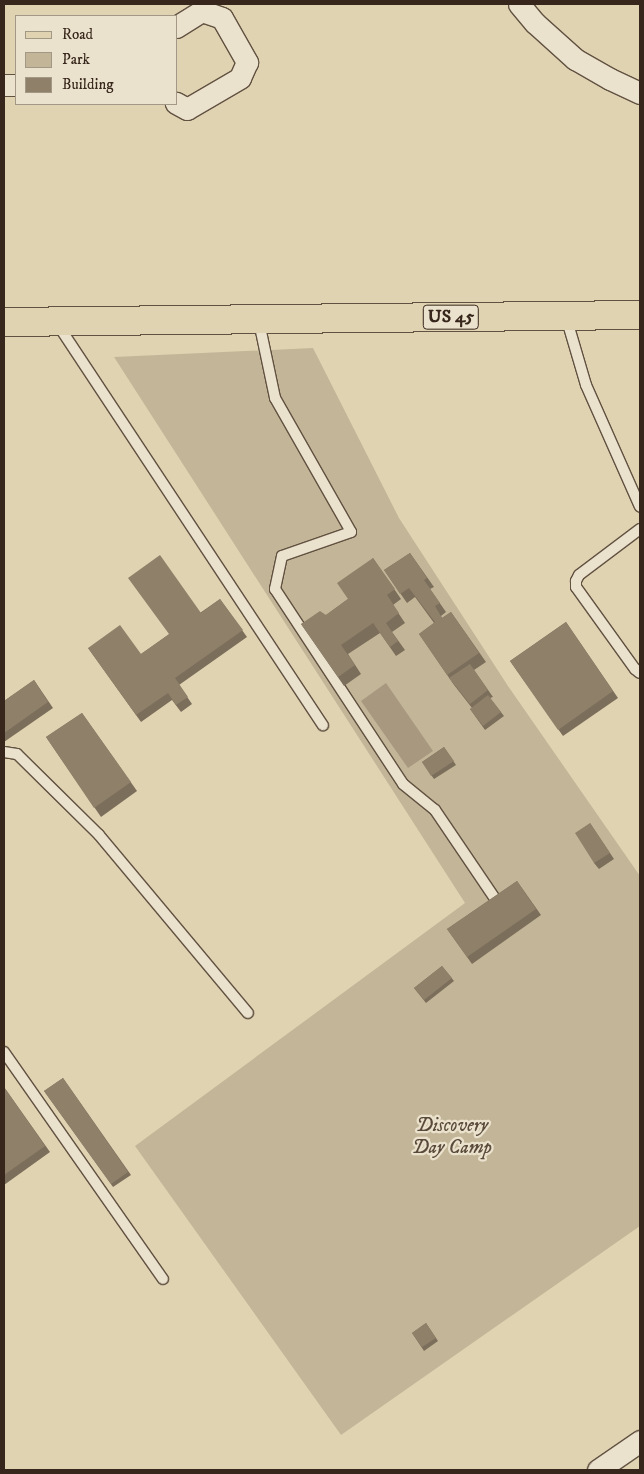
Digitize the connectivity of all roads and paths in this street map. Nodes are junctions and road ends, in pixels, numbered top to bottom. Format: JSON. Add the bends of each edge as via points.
{"nodes":[{"id":1,"x":519,"y":4,"type":"edge"},
{"id":2,"x":178,"y":26,"type":"edge"},
{"id":3,"x":640,"y":92,"type":"edge"},
{"id":4,"x":178,"y":104,"type":"edge"},
{"id":5,"x":640,"y":315,"type":"edge"},
{"id":6,"x":565,"y":316,"type":"junction"},
{"id":7,"x":258,"y":320,"type":"junction"},
{"id":8,"x":4,"y":322,"type":"edge"},
{"id":9,"x":56,"y":322,"type":"junction"},
{"id":10,"x":640,"y":507,"type":"edge"},
{"id":11,"x":640,"y":528,"type":"edge"},
{"id":12,"x":640,"y":673,"type":"edge"},
{"id":13,"x":324,"y":725,"type":"dead end"},
{"id":14,"x":4,"y":752,"type":"edge"},
{"id":15,"x":494,"y":897,"type":"edge"},
{"id":16,"x":248,"y":1013,"type":"dead end"},
{"id":17,"x":4,"y":1052,"type":"edge"},
{"id":18,"x":164,"y":1279,"type":"dead end"},
{"id":19,"x":640,"y":1441,"type":"edge"},
{"id":20,"x":598,"y":1470,"type":"edge"}],
"edges":[{"from":1,"to":3,"type":"street","via":[[575,59]]},
{"from":2,"to":4,"type":"street","via":[[202,11],[222,18],[247,62],[240,78],[187,109]]},
{"from":5,"to":6,"type":"main road","number":"US 45"},
{"from":6,"to":7,"type":"main road","number":"US 45"},
{"from":6,"to":10,"type":"lane","via":[[586,384]]},
{"from":7,"to":9,"type":"main road","number":"US 45"},
{"from":7,"to":15,"type":"lane","via":[[275,398],[351,532],[282,556],[275,589],[403,784],[435,810]]},
{"from":8,"to":9,"type":"main road","number":"US 45"},
{"from":9,"to":13,"type":"lane"},
{"from":11,"to":12,"type":"lane","via":[[579,575],[576,587]]},
{"from":14,"to":16,"type":"lane","via":[[18,754],[99,835]]},
{"from":17,"to":18,"type":"lane"},
{"from":19,"to":20,"type":"street"}]}
